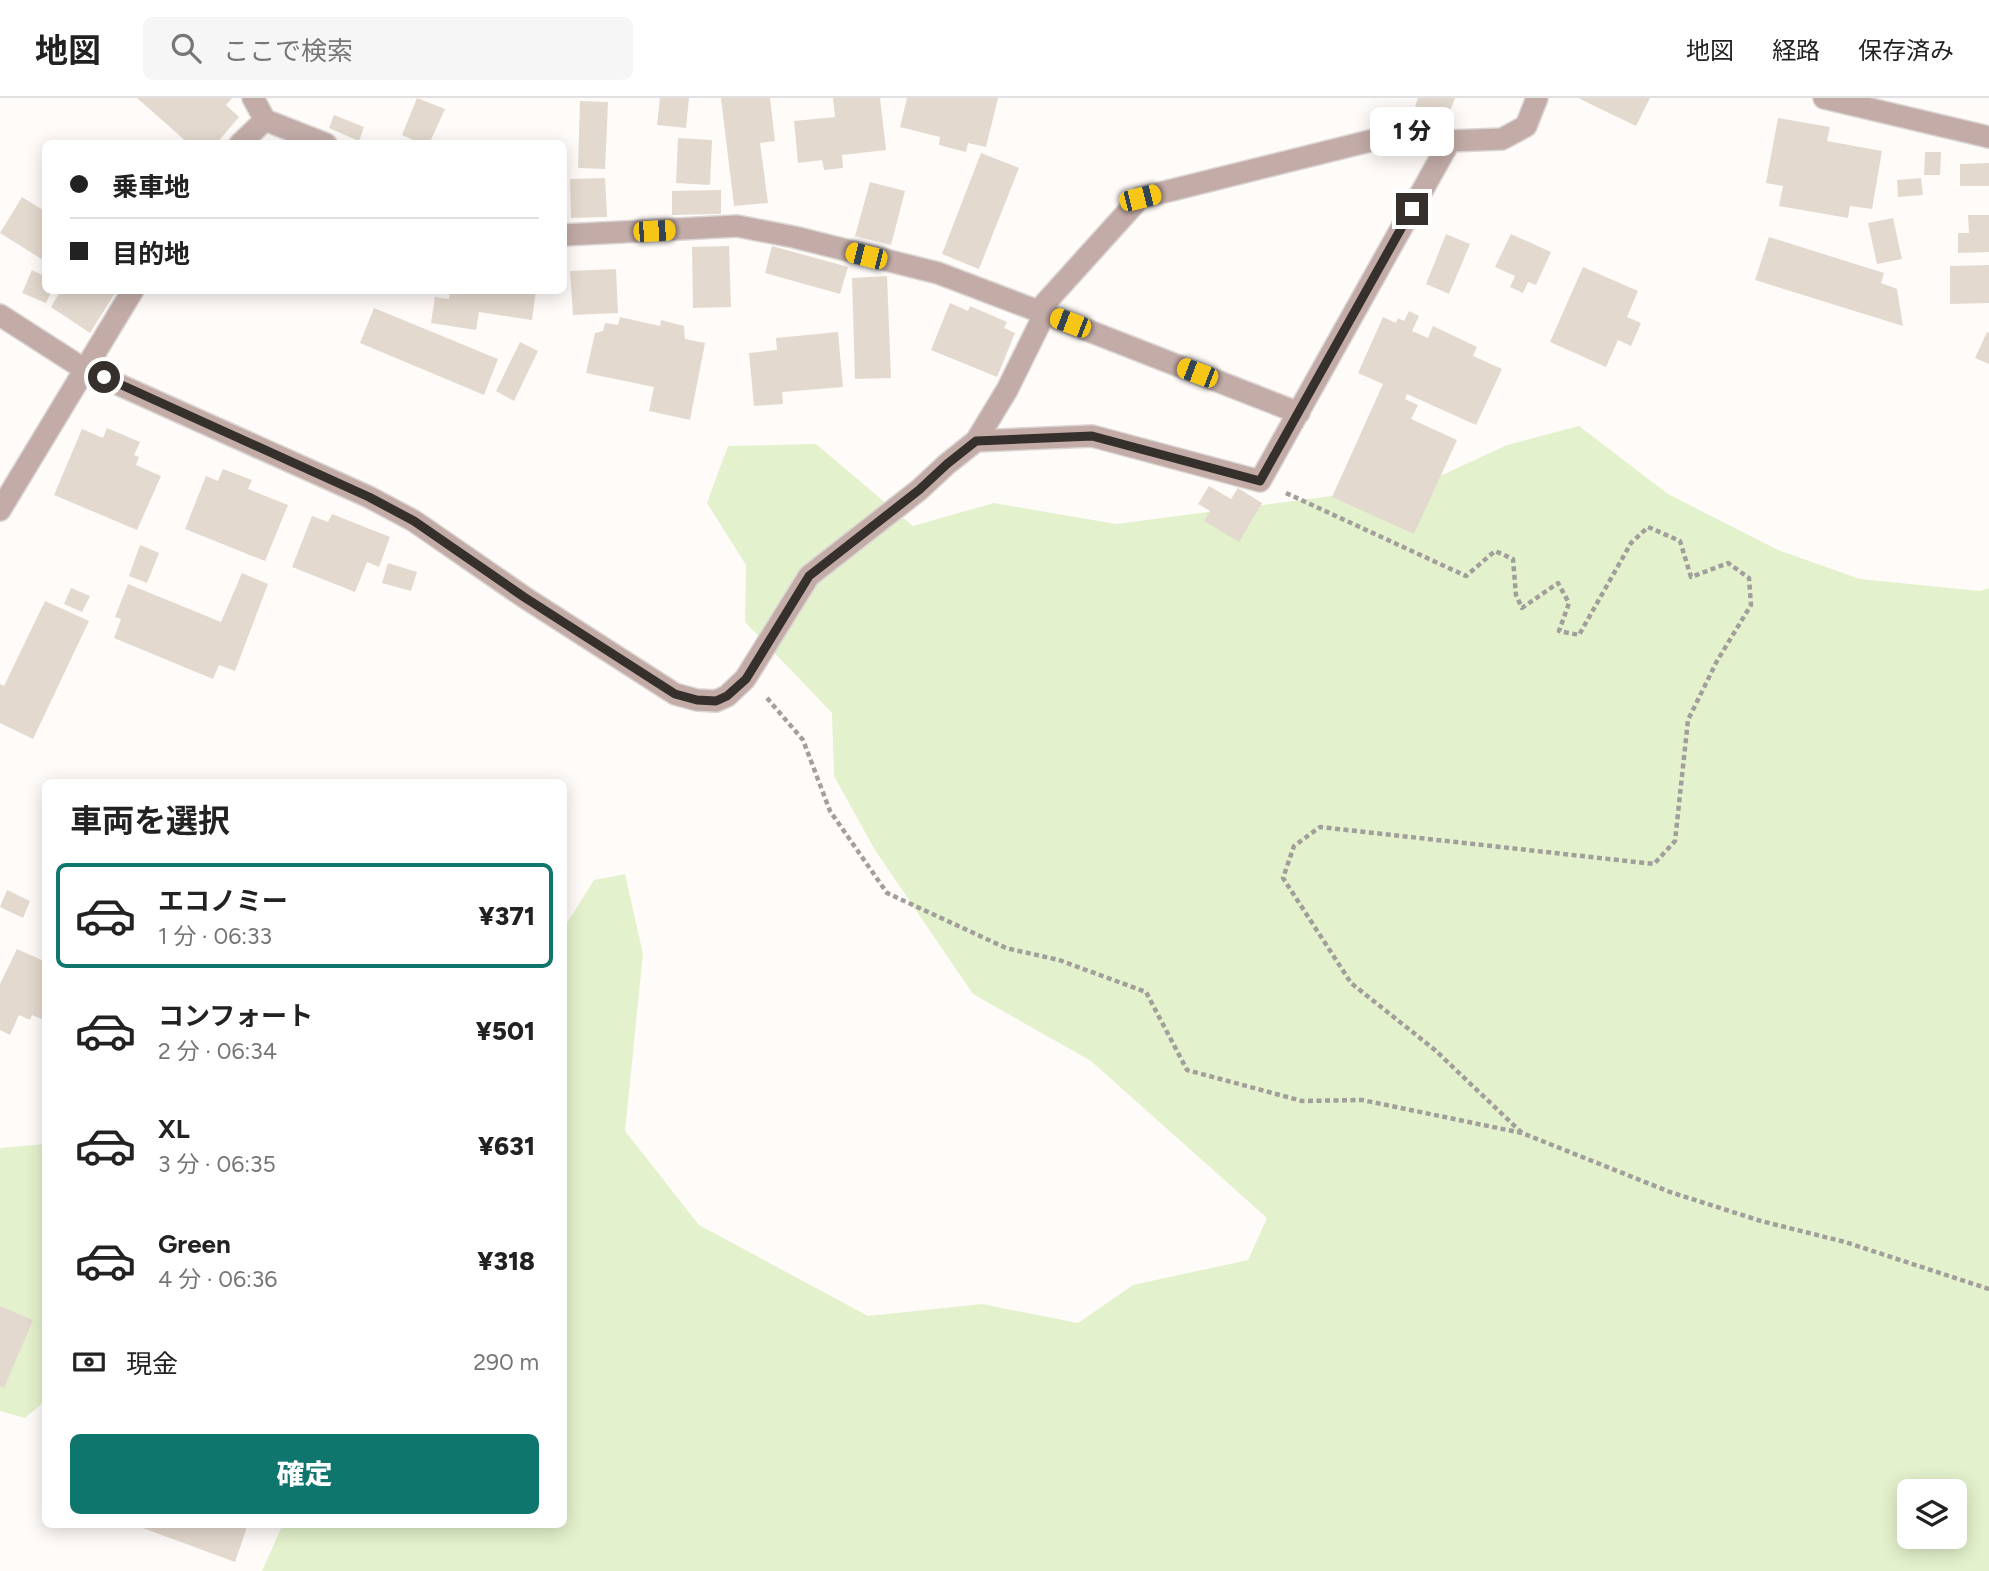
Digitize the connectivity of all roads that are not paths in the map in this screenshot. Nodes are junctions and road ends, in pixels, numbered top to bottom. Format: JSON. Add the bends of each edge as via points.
{"nodes":[{"id":1,"x":253,"y":98,"type":"edge"},
{"id":2,"x":1537,"y":98,"type":"edge"},
{"id":3,"x":1824,"y":98,"type":"edge"},
{"id":4,"x":265,"y":120,"type":"junction"},
{"id":5,"x":1989,"y":137,"type":"edge"},
{"id":6,"x":244,"y":140,"type":"edge"},
{"id":7,"x":316,"y":140,"type":"edge"},
{"id":8,"x":1450,"y":141,"type":"junction"},
{"id":9,"x":567,"y":234,"type":"edge"},
{"id":10,"x":131,"y":294,"type":"edge"},
{"id":11,"x":1042,"y":312,"type":"junction"},
{"id":12,"x":0,"y":315,"type":"edge"},
{"id":13,"x":84,"y":369,"type":"junction"},
{"id":14,"x":1298,"y":413,"type":"junction"},
{"id":15,"x":976,"y":441,"type":"junction"},
{"id":16,"x":0,"y":510,"type":"edge"}],
"edges":[{"from":1,"to":4,"type":"street"},
{"from":2,"to":8,"type":"street","via":[[1526,127],[1502,139]]},
{"from":3,"to":5,"type":"street"},
{"from":4,"to":6,"type":"street"},
{"from":4,"to":7,"type":"street"},
{"from":8,"to":11,"type":"street","via":[[1394,135],[1140,198]]},
{"from":8,"to":14,"type":"street"},
{"from":9,"to":11,"type":"street","via":[[737,226],[938,274]]},
{"from":10,"to":13,"type":"street"},
{"from":11,"to":14,"type":"street"},
{"from":11,"to":15,"type":"street","via":[[1007,390]]},
{"from":12,"to":13,"type":"street"},
{"from":13,"to":15,"type":"street","via":[[414,521],[675,694],[697,700],[716,701],[746,679],[809,576]]},
{"from":13,"to":16,"type":"street"},
{"from":14,"to":15,"type":"street","via":[[1260,481],[1092,436]]}]}
